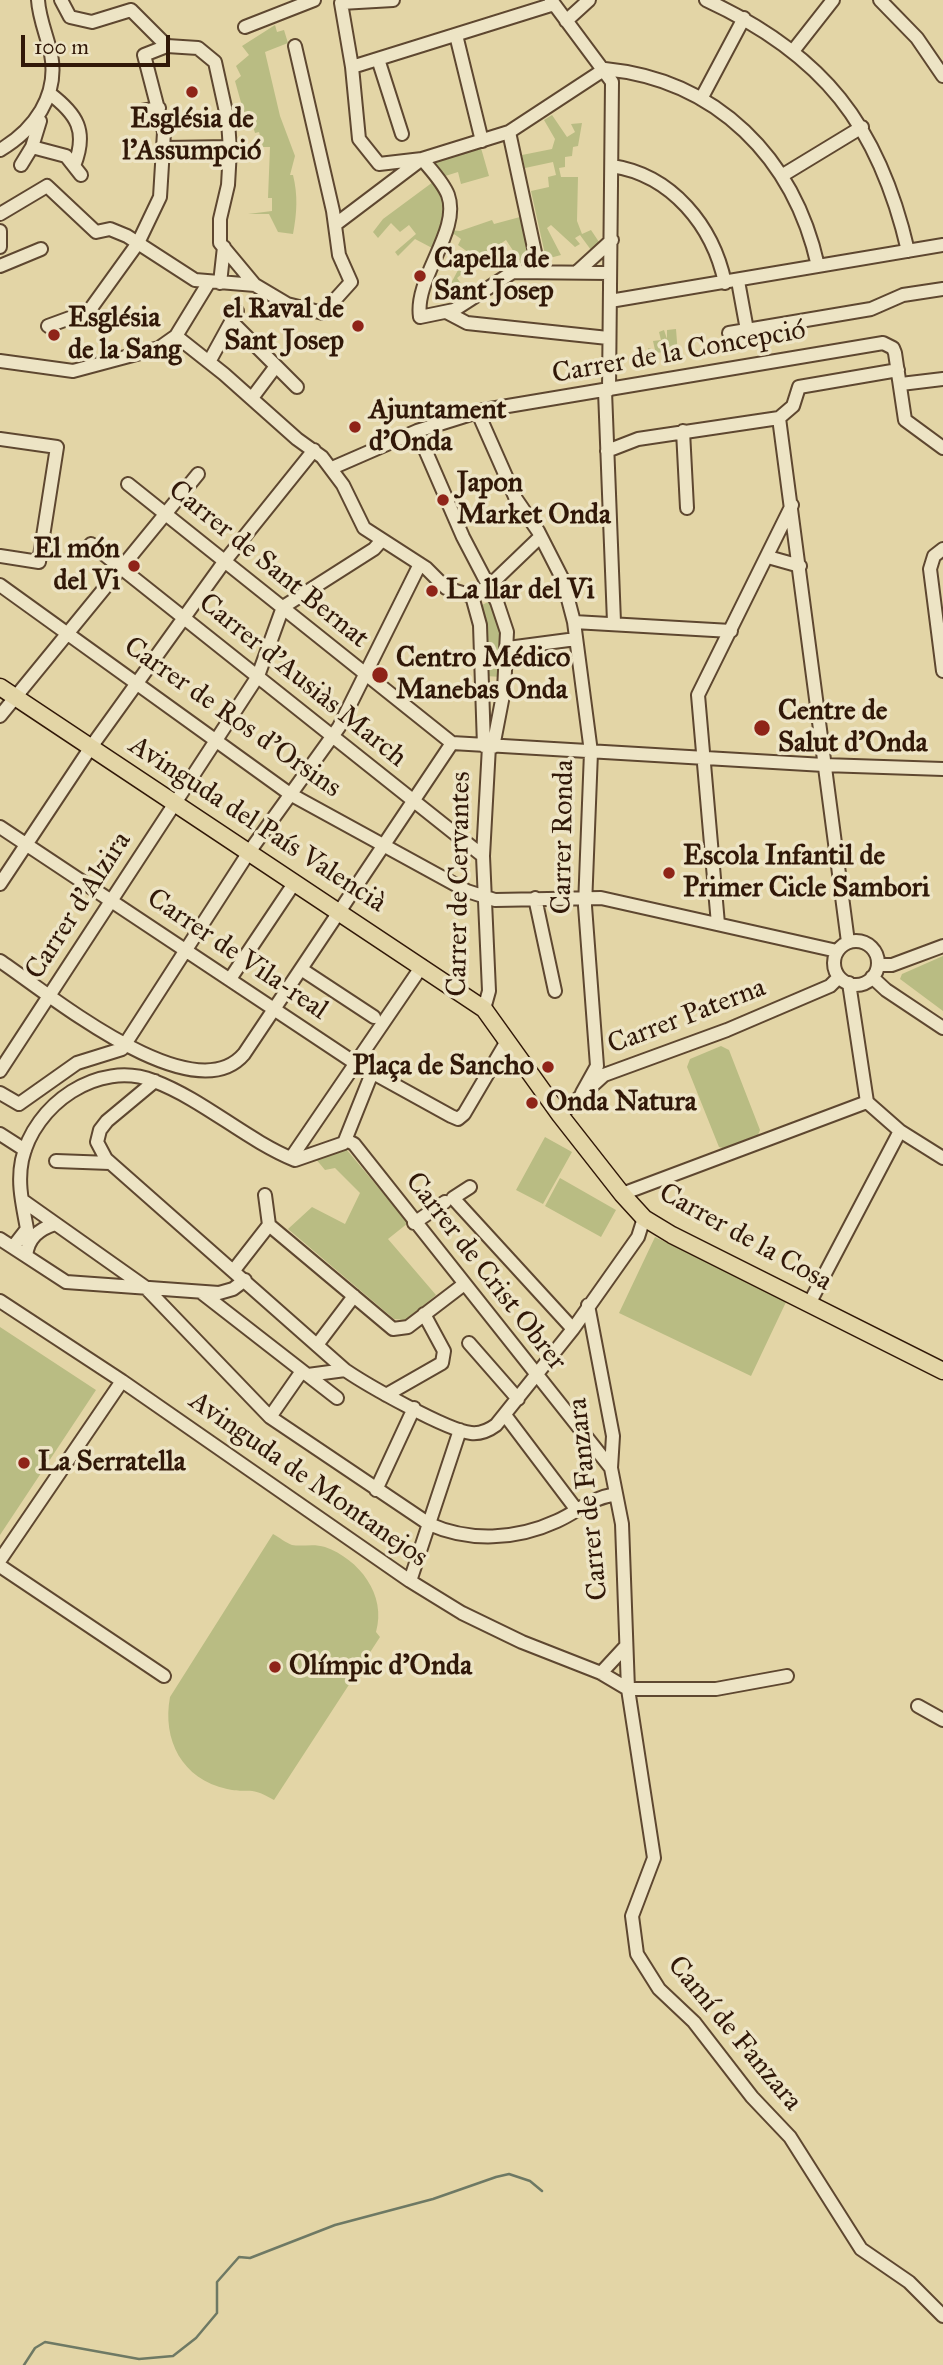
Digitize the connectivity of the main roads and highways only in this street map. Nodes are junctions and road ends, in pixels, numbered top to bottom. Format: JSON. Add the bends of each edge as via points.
{"nodes":[{"id":1,"x":0,"y":687,"type":"edge"},
{"id":2,"x":484,"y":1009,"type":"joint"},
{"id":3,"x":508,"y":1041,"type":"joint"},
{"id":4,"x":943,"y":1371,"type":"edge"}],
"edges":[{"from":1,"to":2,"type":"main road","name":"Avinguda del País Valencià"},
{"from":2,"to":3,"type":"main road","name":"Carrer de Cervantes"},
{"from":3,"to":4,"type":"main road","name":"Carrer de la Cosa","via":[[560,1115],[644,1218]]}]}
